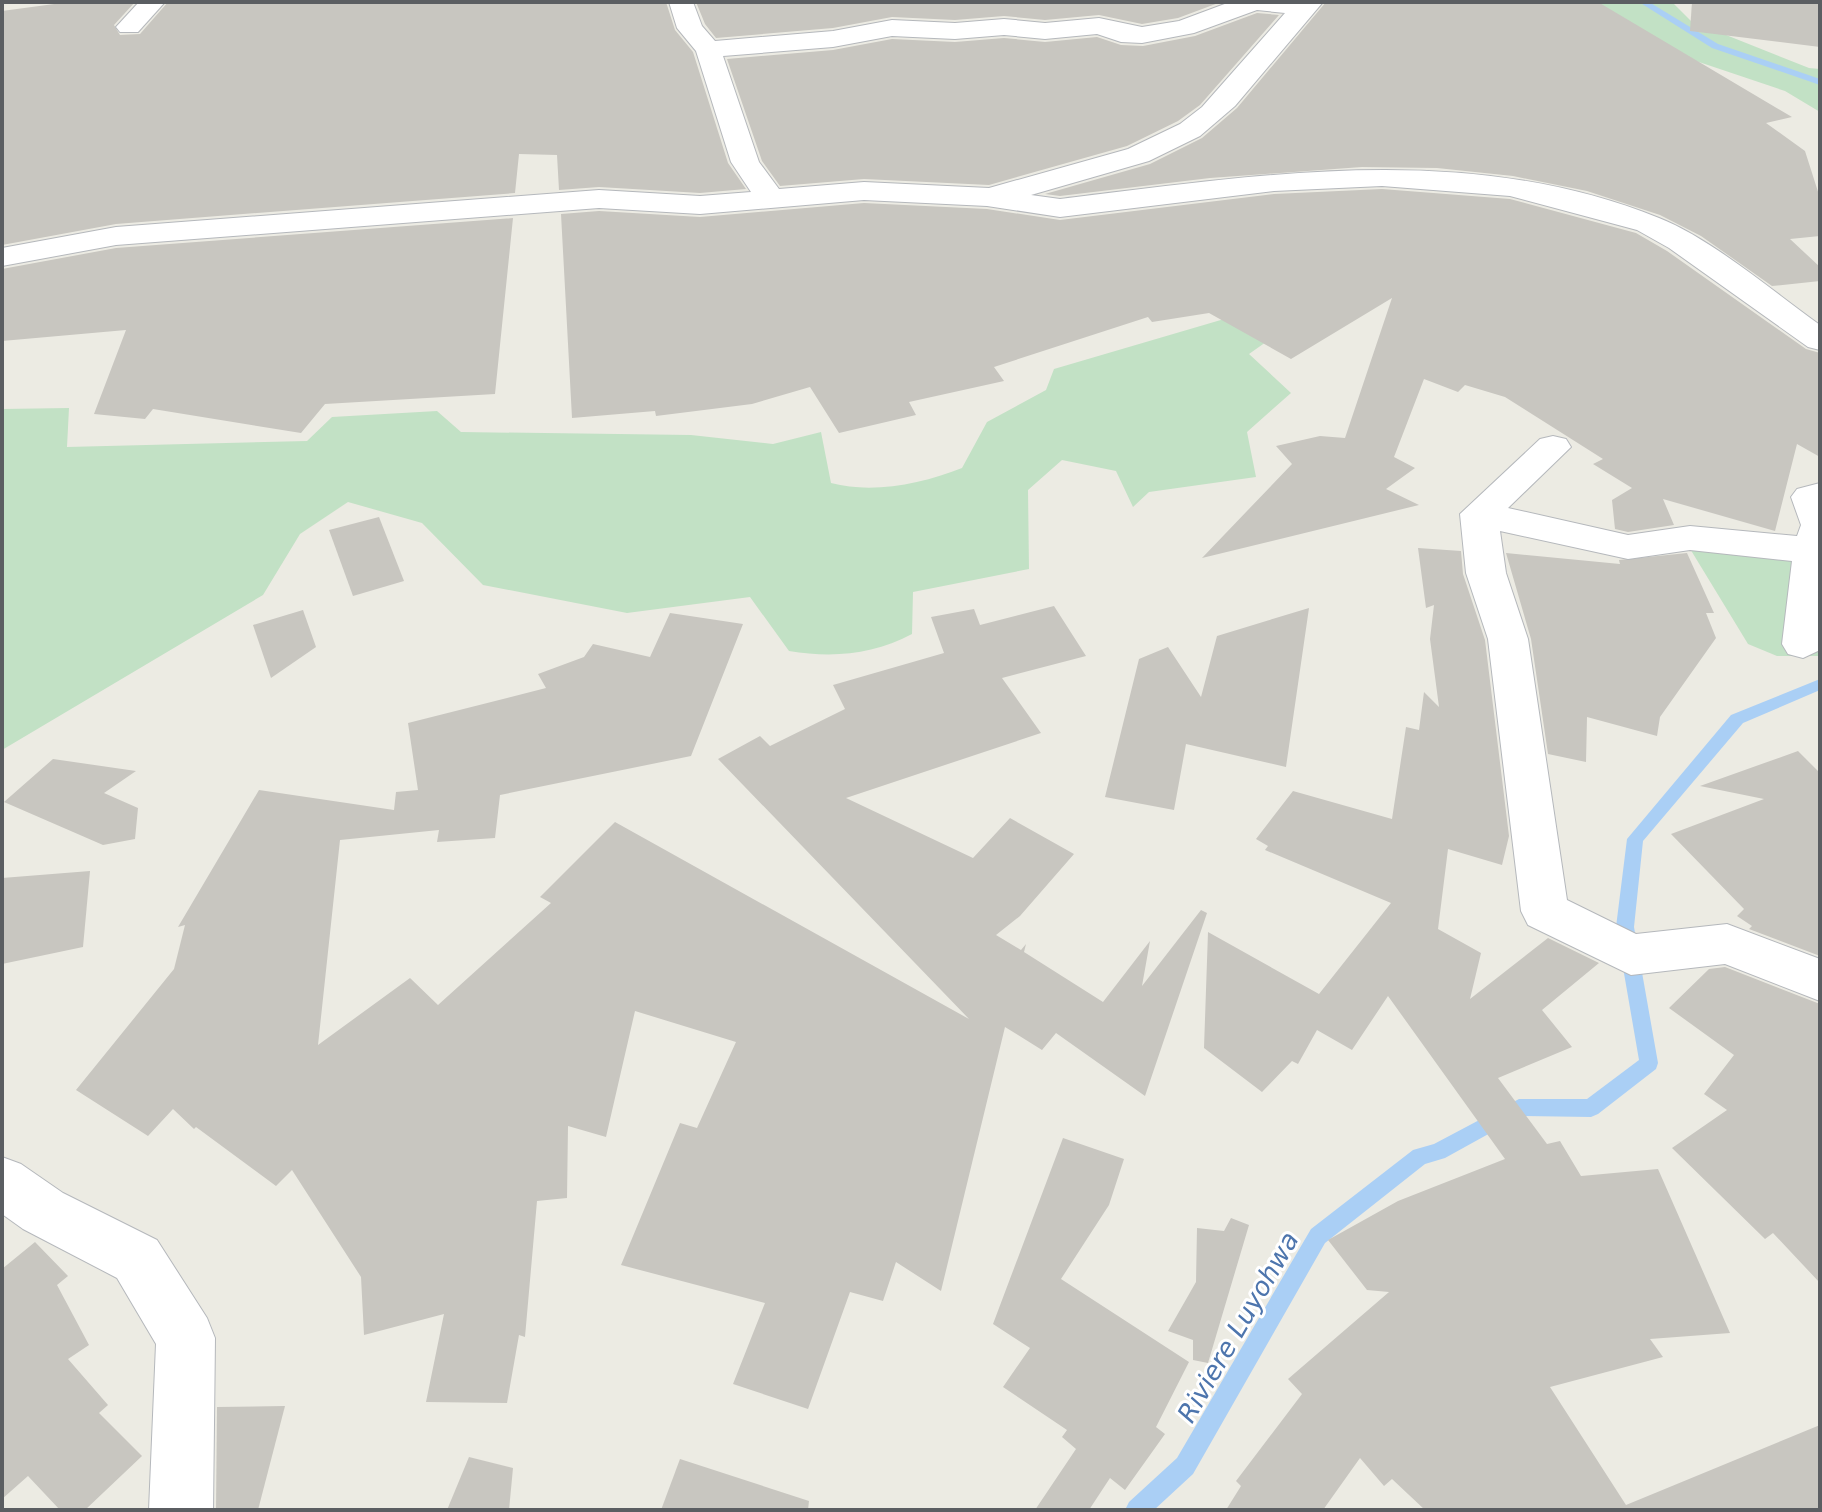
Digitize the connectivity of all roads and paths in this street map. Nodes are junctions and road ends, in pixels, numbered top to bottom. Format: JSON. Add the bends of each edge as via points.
{"nodes":[{"id":1,"x":153,"y":2,"type":"edge"},
{"id":2,"x":681,"y":2,"type":"edge"},
{"id":3,"x":1292,"y":2,"type":"edge"},
{"id":4,"x":1311,"y":2,"type":"edge"},
{"id":5,"x":129,"y":27,"type":"dead end"},
{"id":6,"x":708,"y":49,"type":"junction"},
{"id":7,"x":769,"y":197,"type":"junction"},
{"id":8,"x":987,"y":197,"type":"junction"},
{"id":9,"x":2,"y":257,"type":"edge"},
{"id":10,"x":1820,"y":340,"type":"edge"},
{"id":11,"x":1553,"y":447,"type":"dead end"},
{"id":12,"x":1820,"y":495,"type":"edge"},
{"id":13,"x":1479,"y":514,"type":"junction"},
{"id":14,"x":1811,"y":550,"type":"junction"},
{"id":15,"x":1803,"y":644,"type":"dead end"},
{"id":16,"x":1820,"y":980,"type":"edge"},
{"id":17,"x":2,"y":1182,"type":"edge"},
{"id":18,"x":181,"y":1510,"type":"edge"}],
"edges":[{"from":1,"to":5,"type":"street"},
{"from":2,"to":6,"type":"street","via":[[690,28]]},
{"from":3,"to":6,"type":"street","via":[[1246,6],[1185,28],[1142,35],[1099,26],[1045,31],[892,28],[833,39]]},
{"from":4,"to":8,"type":"street","via":[[1233,92],[1182,135],[1147,151]]},
{"from":6,"to":7,"type":"street","via":[[745,162]]},
{"from":7,"to":8,"type":"street","via":[[864,191]]},
{"from":7,"to":9,"type":"street","via":[[700,205],[630,198],[526,203],[116,236]]},
{"from":8,"to":10,"type":"street","via":[[1033,206],[1090,208],[1183,192],[1339,176],[1510,187],[1648,224]]},
{"from":11,"to":13,"type":"street"},
{"from":12,"to":14,"type":"street","via":[[1810,497],[1820,525]]},
{"from":13,"to":14,"type":"street","via":[[1628,547],[1690,538]]},
{"from":13,"to":16,"type":"street","via":[[1486,573],[1508,639],[1545,911],[1631,955],[1727,944]]},
{"from":14,"to":15,"type":"street"},
{"from":17,"to":18,"type":"street","via":[[43,1211],[137,1259],[186,1338]]}]}
